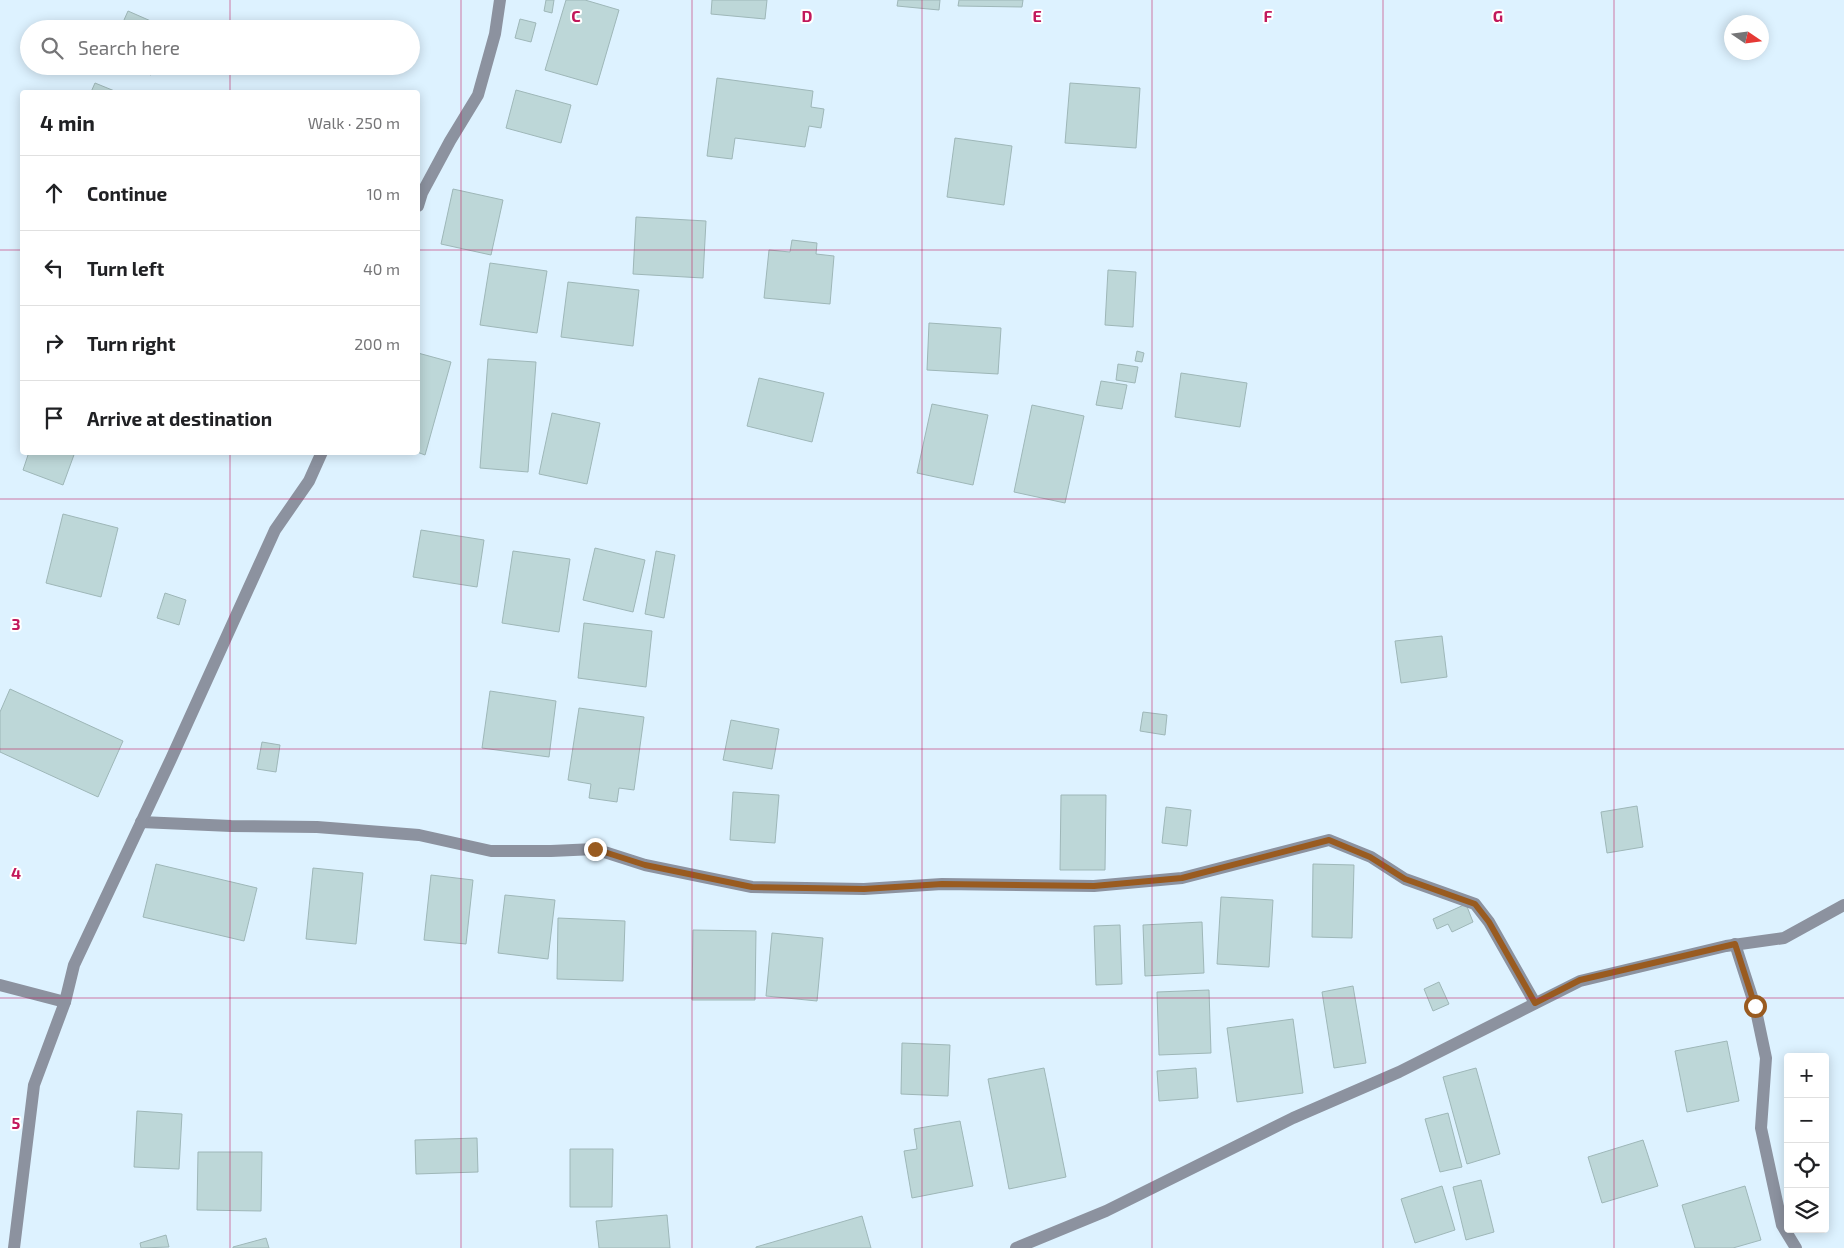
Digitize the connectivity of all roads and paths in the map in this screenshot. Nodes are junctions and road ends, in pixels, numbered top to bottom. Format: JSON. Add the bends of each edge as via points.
{"nodes":[{"id":1,"x":500,"y":0,"type":"edge"},
{"id":2,"x":420,"y":200,"type":"edge"},
{"id":3,"x":321,"y":455,"type":"edge"},
{"id":4,"x":141,"y":822,"type":"junction"},
{"id":5,"x":1844,"y":905,"type":"edge"},
{"id":6,"x":1735,"y":944,"type":"junction"},
{"id":7,"x":0,"y":986,"type":"edge"},
{"id":8,"x":65,"y":1002,"type":"junction"},
{"id":9,"x":1535,"y":1003,"type":"junction"},
{"id":10,"x":14,"y":1248,"type":"edge"},
{"id":11,"x":1016,"y":1248,"type":"edge"},
{"id":12,"x":1796,"y":1248,"type":"edge"}],
"edges":[{"from":1,"to":2,"type":"street","via":[[495,34],[478,95]]},
{"from":3,"to":4,"type":"street","via":[[309,481],[275,530]]},
{"from":4,"to":8,"type":"street","via":[[74,965]]},
{"from":4,"to":9,"type":"street","via":[[317,827],[419,835],[491,851],[595,849],[645,865],[752,887],[864,889],[942,884],[1094,886],[1182,878],[1329,840],[1370,857],[1405,879],[1475,904],[1489,922]]},
{"from":5,"to":6,"type":"street","via":[[1784,938]]},
{"from":6,"to":9,"type":"street","via":[[1580,980]]},
{"from":6,"to":12,"type":"street","via":[[1755,1006],[1766,1058],[1761,1128],[1782,1225]]},
{"from":7,"to":8,"type":"street"},
{"from":8,"to":10,"type":"street","via":[[34,1085]]},
{"from":9,"to":11,"type":"street","via":[[1399,1072],[1293,1118],[1106,1211]]}]}
